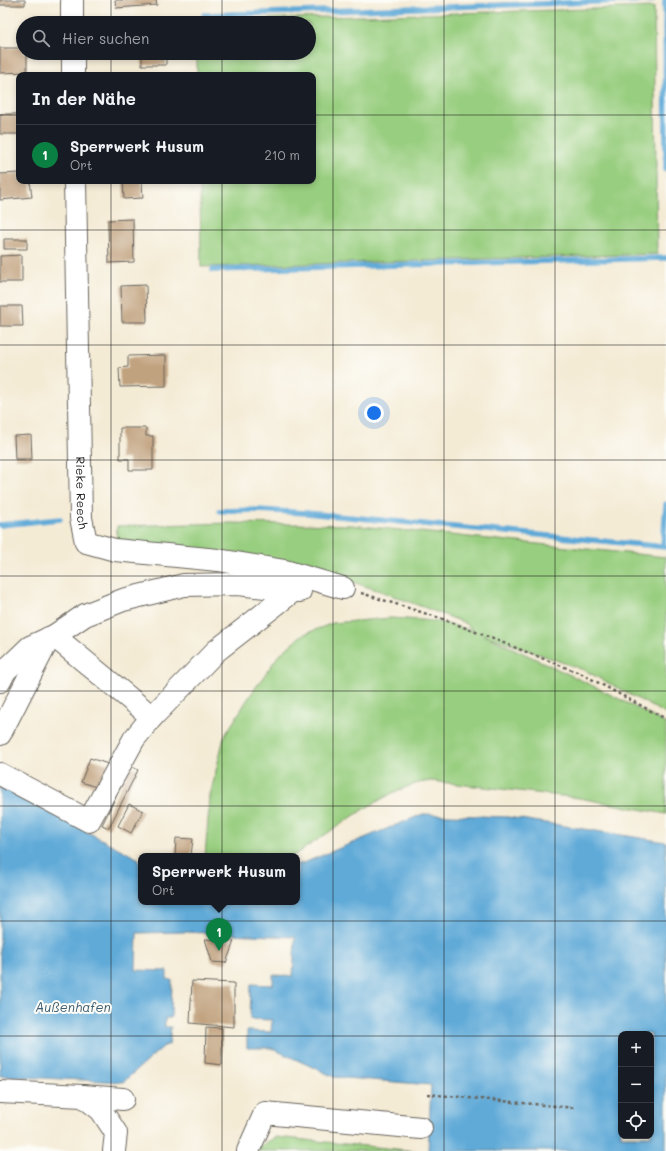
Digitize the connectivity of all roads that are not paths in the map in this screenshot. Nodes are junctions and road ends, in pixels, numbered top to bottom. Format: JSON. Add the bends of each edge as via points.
{"nodes":[{"id":1,"x":72,"y":0,"type":"edge"},
{"id":2,"x":72,"y":16,"type":"edge"},
{"id":3,"x":73,"y":60,"type":"edge"},
{"id":4,"x":73,"y":72,"type":"edge"},
{"id":5,"x":75,"y":184,"type":"edge"},
{"id":6,"x":293,"y":591,"type":"junction"},
{"id":7,"x":44,"y":640,"type":"junction"},
{"id":8,"x":0,"y":658,"type":"edge"},
{"id":9,"x":0,"y":681,"type":"edge"},
{"id":10,"x":152,"y":717,"type":"junction"},
{"id":11,"x":0,"y":734,"type":"edge"},
{"id":12,"x":0,"y":774,"type":"edge"},
{"id":13,"x":0,"y":1092,"type":"edge"},
{"id":14,"x":83,"y":1096,"type":"junction"},
{"id":15,"x":123,"y":1099,"type":"dead end"},
{"id":16,"x":421,"y":1128,"type":"dead end"},
{"id":17,"x":114,"y":1151,"type":"edge"},
{"id":18,"x":248,"y":1151,"type":"edge"}],
"edges":[{"from":1,"to":2,"type":"street"},
{"from":3,"to":4,"type":"street"},
{"from":5,"to":6,"type":"street","name":"Rieke Reech","via":[[81,518],[86,542],[115,550],[218,560],[286,571],[344,588]]},
{"from":6,"to":7,"type":"street","via":[[238,584],[184,585],[123,600],[85,615]]},
{"from":6,"to":10,"type":"street","via":[[216,651]]},
{"from":7,"to":8,"type":"street"},
{"from":7,"to":9,"type":"street","via":[[5,671]]},
{"from":7,"to":10,"type":"street"},
{"from":7,"to":11,"type":"street"},
{"from":10,"to":12,"type":"street","via":[[134,739],[89,821]]},
{"from":13,"to":14,"type":"street"},
{"from":14,"to":15,"type":"street"},
{"from":14,"to":17,"type":"street","via":[[101,1110],[116,1134]]},
{"from":16,"to":18,"type":"street","via":[[265,1113]]}]}
